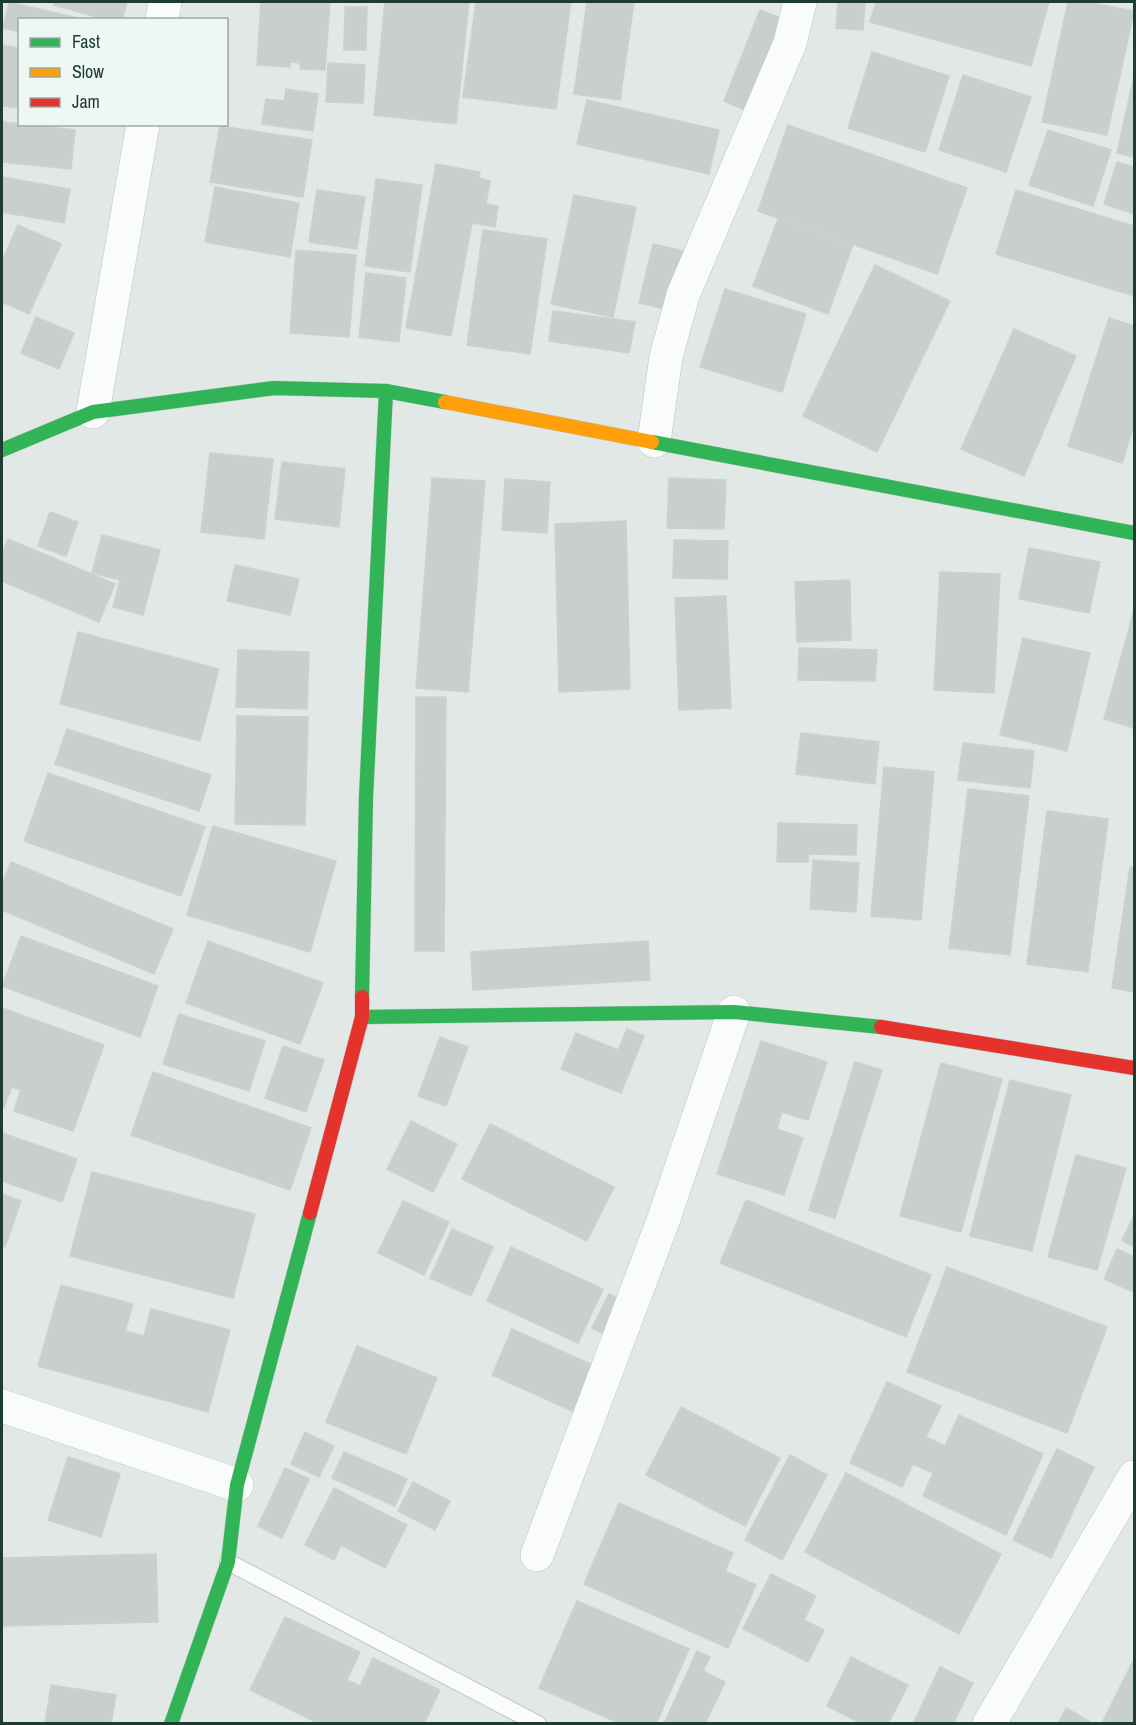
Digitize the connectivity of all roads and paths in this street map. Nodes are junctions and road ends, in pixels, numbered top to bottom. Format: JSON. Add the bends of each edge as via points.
{"nodes":[{"id":1,"x":165,"y":2,"type":"edge"},
{"id":2,"x":801,"y":2,"type":"edge"},
{"id":3,"x":162,"y":18,"type":"edge"},
{"id":4,"x":143,"y":126,"type":"edge"},
{"id":5,"x":386,"y":391,"type":"junction"},
{"id":6,"x":93,"y":412,"type":"junction"},
{"id":7,"x":654,"y":441,"type":"junction"},
{"id":8,"x":2,"y":450,"type":"edge"},
{"id":9,"x":1134,"y":533,"type":"edge"},
{"id":10,"x":734,"y":1012,"type":"junction"},
{"id":11,"x":362,"y":1017,"type":"junction"},
{"id":12,"x":1134,"y":1068,"type":"edge"},
{"id":13,"x":2,"y":1406,"type":"edge"},
{"id":14,"x":1134,"y":1477,"type":"edge"},
{"id":15,"x":237,"y":1485,"type":"junction"},
{"id":16,"x":537,"y":1555,"type":"dead end"},
{"id":17,"x":228,"y":1562,"type":"junction"},
{"id":18,"x":171,"y":1724,"type":"edge"},
{"id":19,"x":538,"y":1724,"type":"edge"},
{"id":20,"x":989,"y":1724,"type":"edge"}],
"edges":[{"from":1,"to":3,"type":"street"},
{"from":2,"to":7,"type":"street","via":[[790,43],[683,295],[666,357]]},
{"from":4,"to":6,"type":"street"},
{"from":5,"to":6,"type":"street","via":[[274,388]]},
{"from":5,"to":7,"type":"street"},
{"from":5,"to":11,"type":"street","via":[[366,797]]},
{"from":6,"to":8,"type":"street"},
{"from":7,"to":9,"type":"street"},
{"from":10,"to":11,"type":"street"},
{"from":10,"to":12,"type":"street","via":[[904,1029]]},
{"from":10,"to":16,"type":"street","via":[[663,1221]]},
{"from":11,"to":15,"type":"street"},
{"from":13,"to":15,"type":"street"},
{"from":14,"to":20,"type":"street"},
{"from":15,"to":17,"type":"street"},
{"from":17,"to":18,"type":"street"},
{"from":17,"to":19,"type":"lane"}]}
